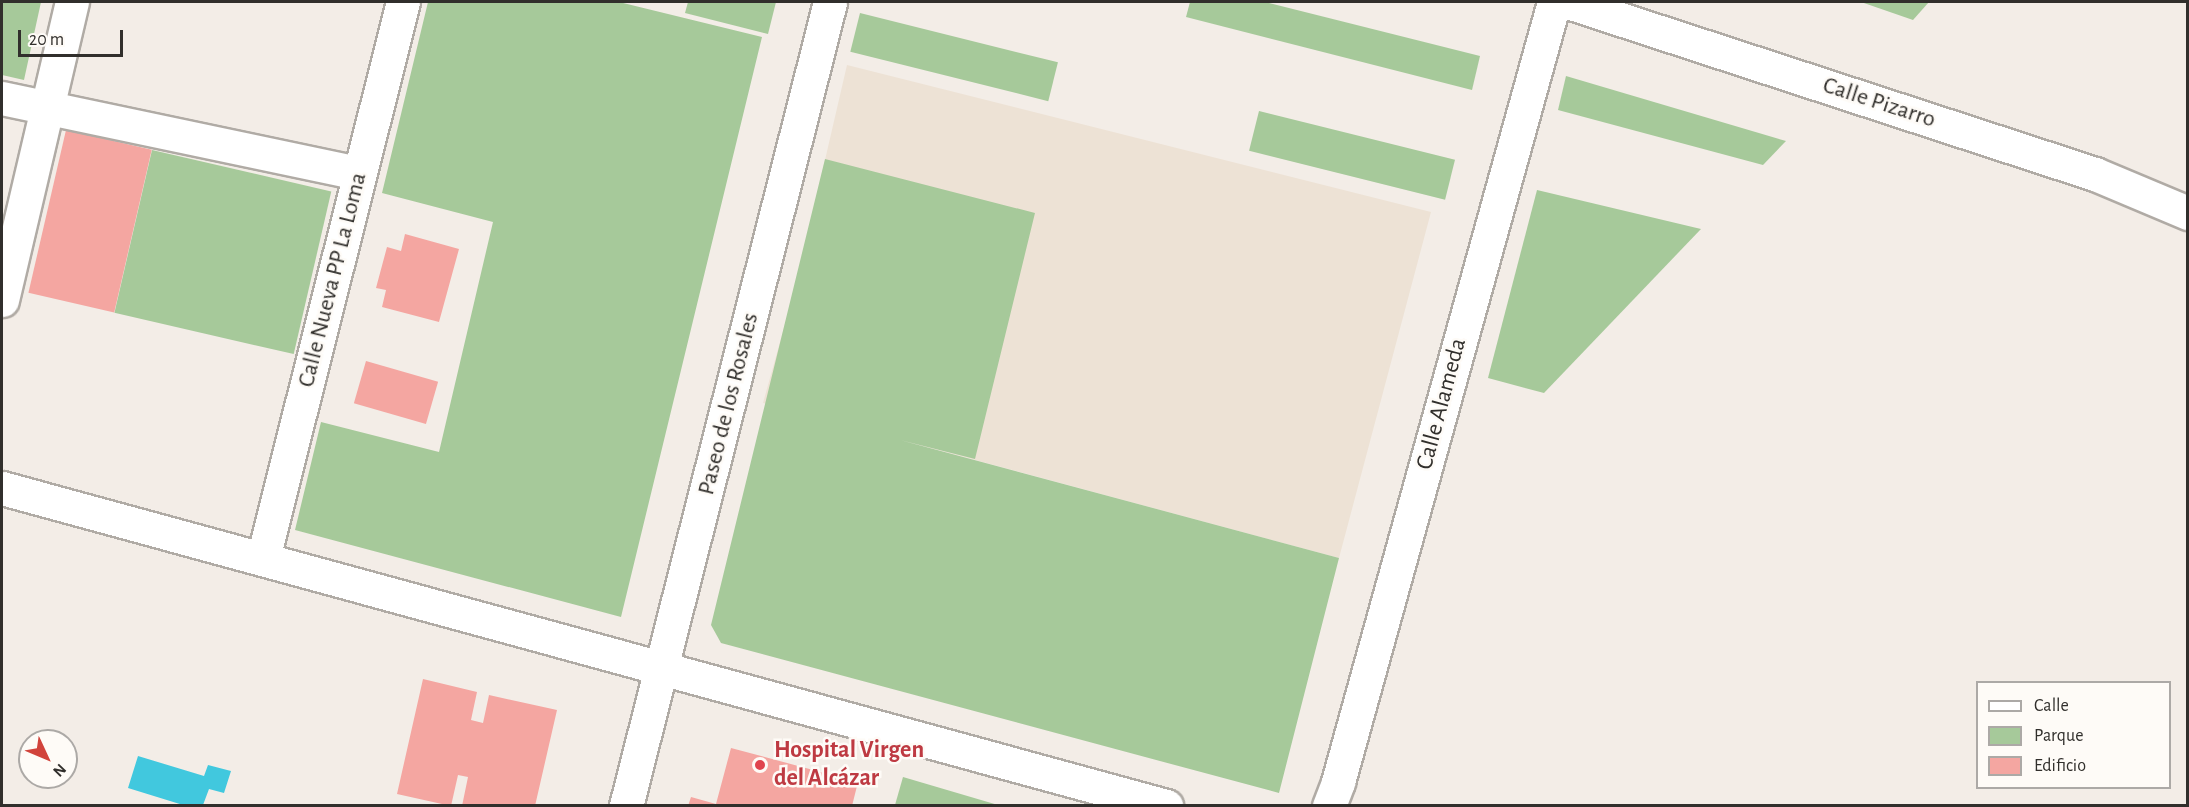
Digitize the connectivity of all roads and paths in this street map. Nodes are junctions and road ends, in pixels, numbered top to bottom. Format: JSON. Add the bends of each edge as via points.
{"nodes":[{"id":1,"x":72,"y":2,"type":"edge"},
{"id":2,"x":403,"y":2,"type":"edge"},
{"id":3,"x":830,"y":2,"type":"edge"},
{"id":4,"x":1554,"y":2,"type":"edge"},
{"id":5,"x":1568,"y":2,"type":"edge"},
{"id":6,"x":2,"y":98,"type":"edge"},
{"id":7,"x":48,"y":107,"type":"junction"},
{"id":8,"x":359,"y":173,"type":"junction"},
{"id":9,"x":2187,"y":213,"type":"edge"},
{"id":10,"x":2,"y":300,"type":"edge"},
{"id":11,"x":2,"y":488,"type":"edge"},
{"id":12,"x":263,"y":558,"type":"junction"},
{"id":13,"x":662,"y":668,"type":"junction"},
{"id":14,"x":626,"y":806,"type":"edge"},
{"id":15,"x":1166,"y":806,"type":"edge"},
{"id":16,"x":1329,"y":806,"type":"edge"}],
"edges":[{"from":1,"to":7,"type":"street"},
{"from":2,"to":8,"type":"street","name":"Calle Nueva PP La Loma"},
{"from":3,"to":13,"type":"street","name":"Paseo de los Rosales"},
{"from":4,"to":16,"type":"street","name":"Calle Alameda"},
{"from":5,"to":9,"type":"street","name":"Calle Pizarro","via":[[2084,170]]},
{"from":6,"to":7,"type":"street"},
{"from":7,"to":8,"type":"street"},
{"from":7,"to":10,"type":"street"},
{"from":8,"to":12,"type":"street","name":"Calle Nueva PP La Loma"},
{"from":11,"to":12,"type":"street"},
{"from":12,"to":13,"type":"street"},
{"from":13,"to":14,"type":"street","name":"Paseo de los Rosales"},
{"from":13,"to":15,"type":"street"}]}
